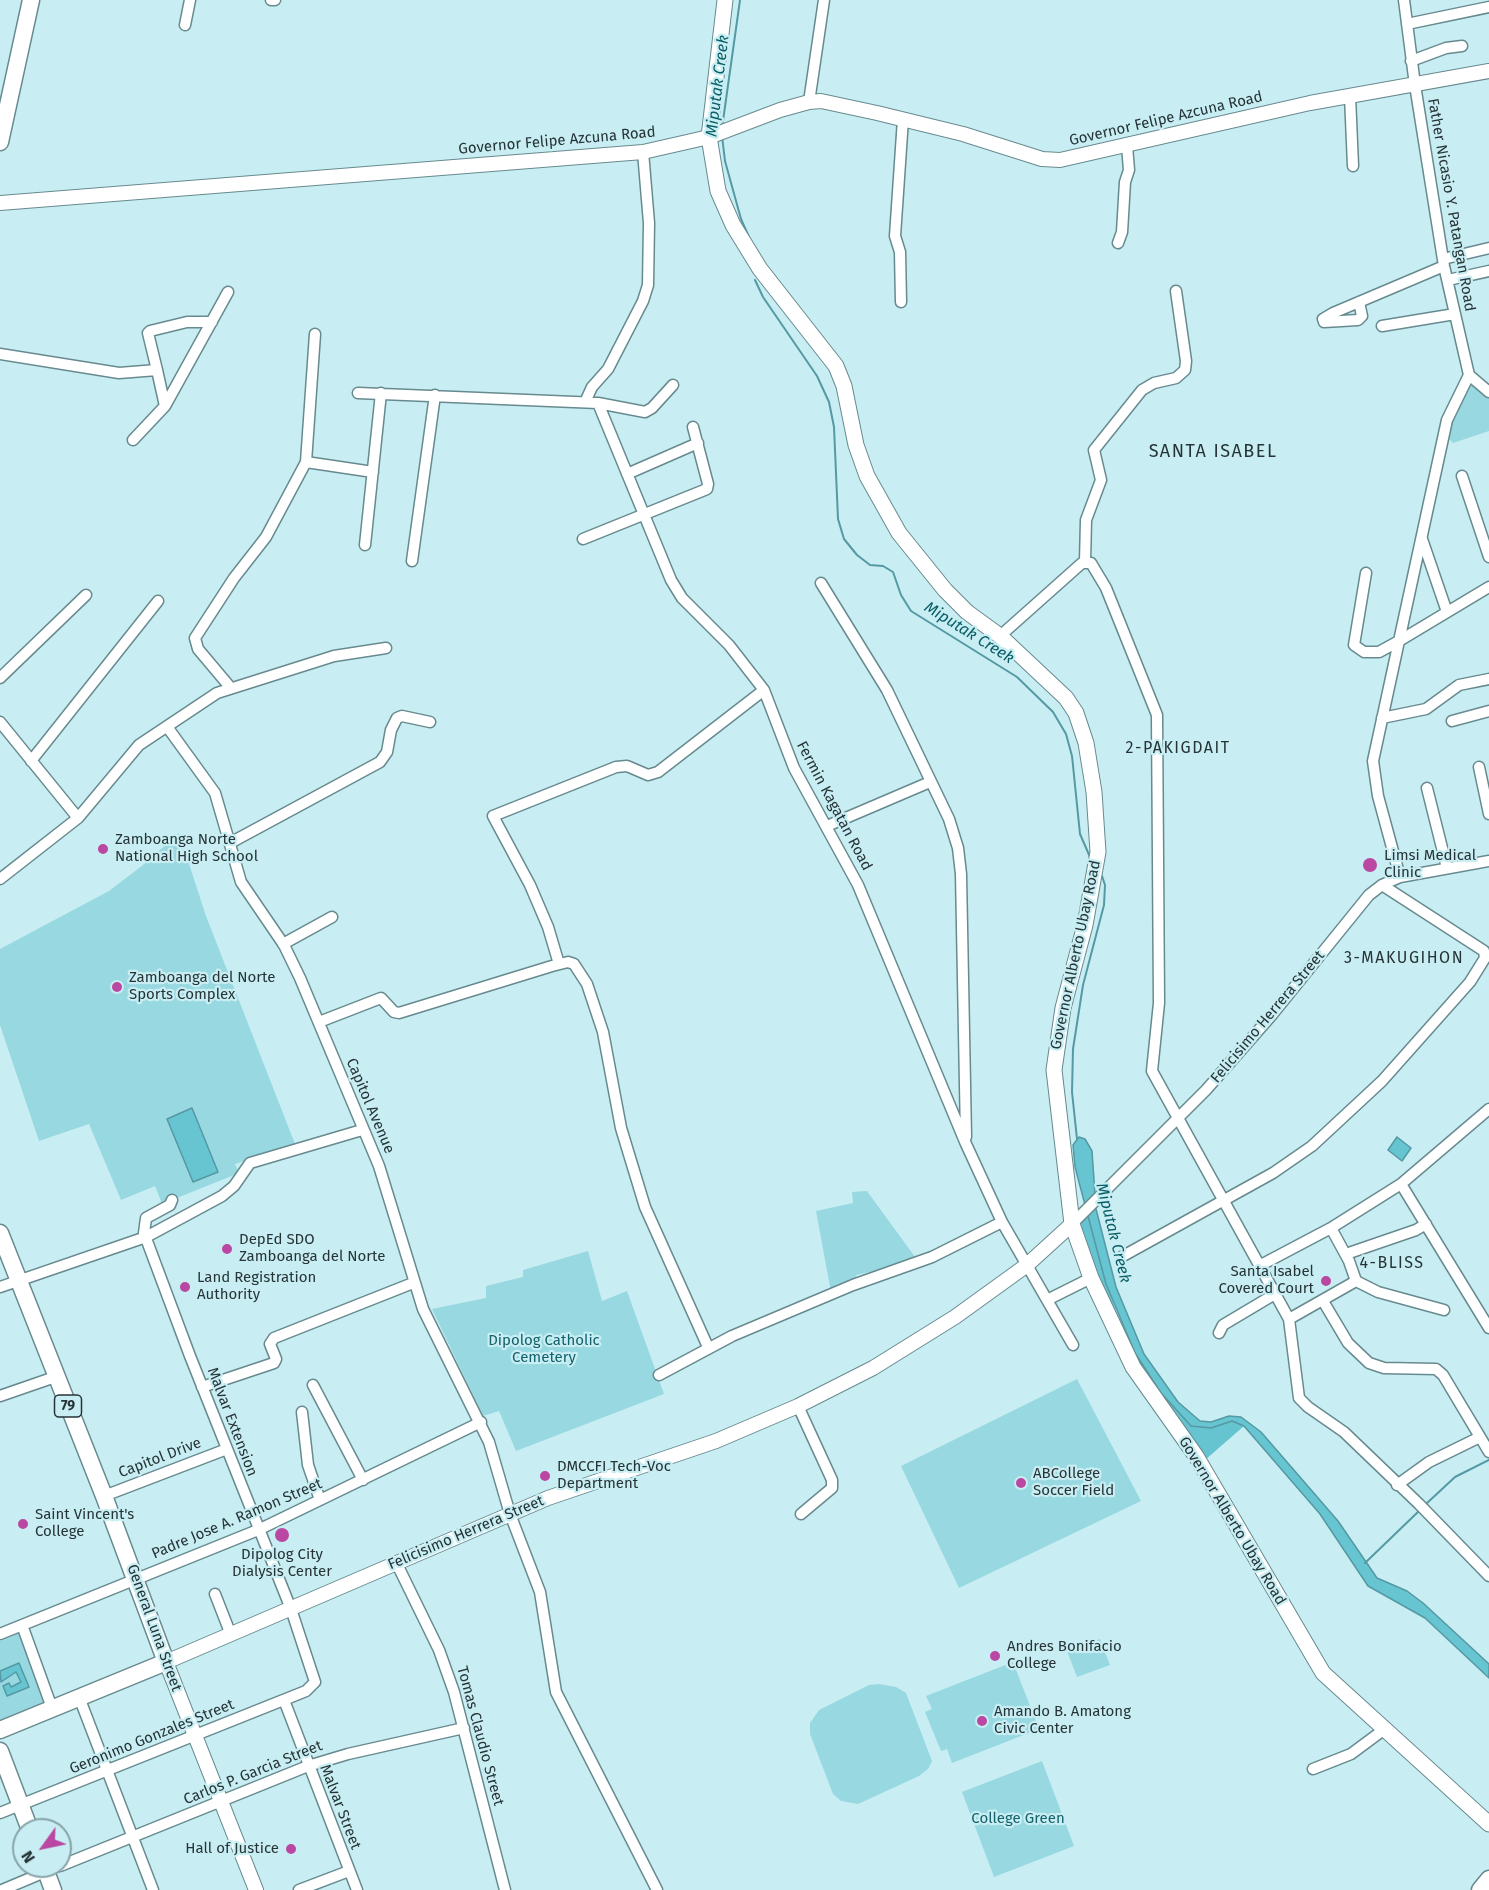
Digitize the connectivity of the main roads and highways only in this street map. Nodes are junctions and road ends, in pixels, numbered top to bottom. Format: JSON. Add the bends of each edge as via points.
{"nodes":[{"id":1,"x":31,"y":0,"type":"edge"},
{"id":2,"x":725,"y":0,"type":"edge"},
{"id":3,"x":3,"y":115,"type":"edge"},
{"id":4,"x":0,"y":142,"type":"edge"},
{"id":5,"x":0,"y":1233,"type":"edge"},
{"id":6,"x":166,"y":1662,"type":"joint"},
{"id":7,"x":0,"y":1730,"type":"edge"},
{"id":8,"x":0,"y":1751,"type":"edge"},
{"id":9,"x":26,"y":1818,"type":"edge"},
{"id":10,"x":1489,"y":1824,"type":"edge"},
{"id":11,"x":1489,"y":1879,"type":"edge"},
{"id":12,"x":1480,"y":1890,"type":"edge"}],
"edges":[{"from":1,"to":3,"type":"main road"},
{"from":2,"to":10,"type":"main road","name":"Governor Alberto Ubay Road","via":[[718,191],[733,225],[760,269],[836,366],[867,476],[900,533],[967,612],[1000,636],[1054,686],[1076,713],[1086,743],[1098,852],[1063,1008],[1054,1070],[1072,1223],[1091,1278],[1133,1367],[1196,1456],[1331,1682]]},
{"from":3,"to":4,"type":"main road"},
{"from":5,"to":6,"type":"main road","name":"General Luna Street","number":"79"},
{"from":6,"to":7,"type":"main road","name":"Felicisimo Herrera Street"},
{"from":8,"to":9,"type":"main road"},
{"from":11,"to":12,"type":"main road"}]}
